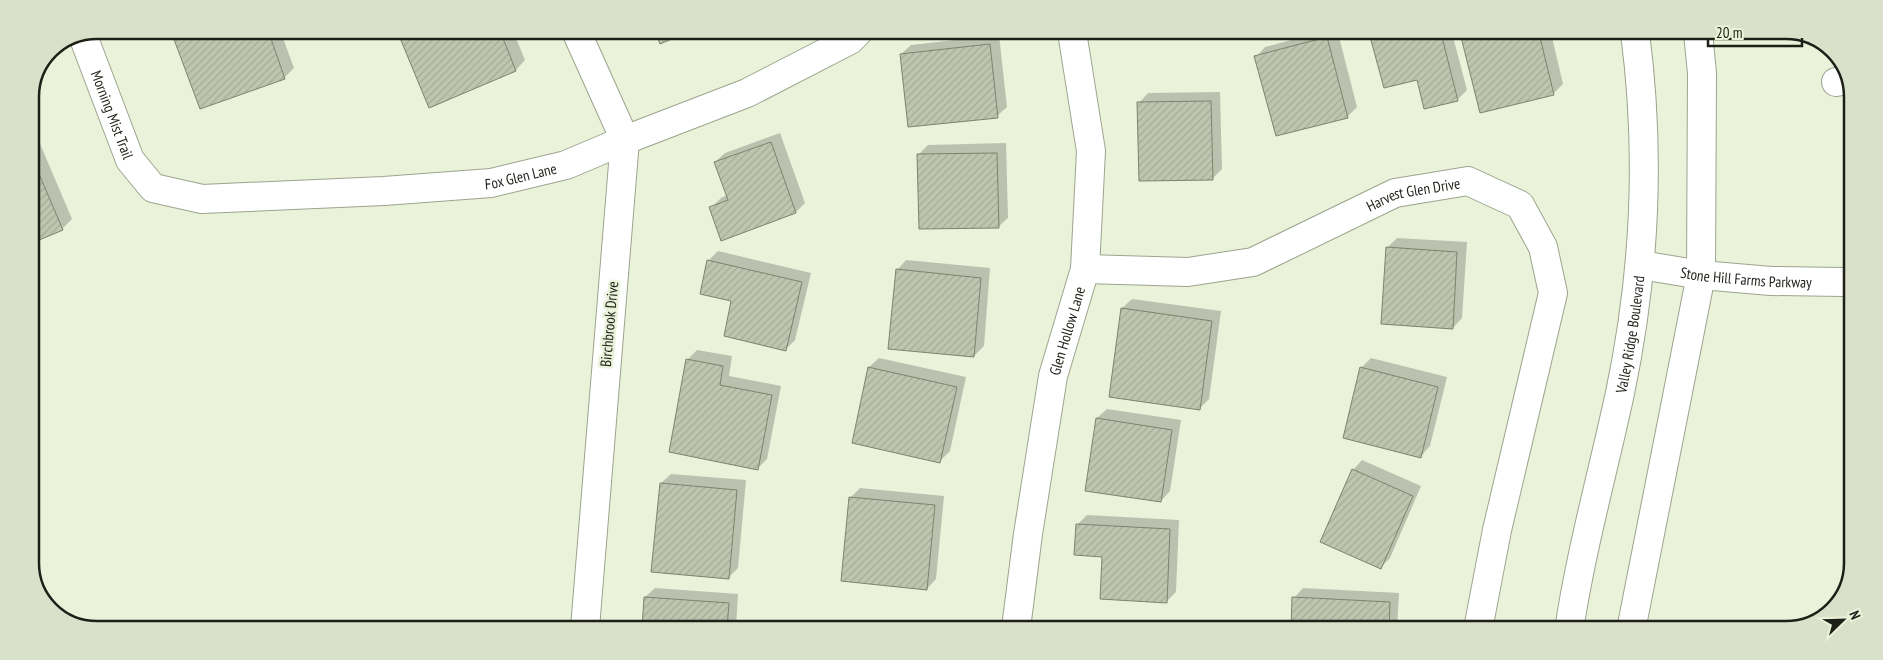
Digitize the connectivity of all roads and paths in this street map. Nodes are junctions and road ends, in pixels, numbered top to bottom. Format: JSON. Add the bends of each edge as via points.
{"nodes":[{"id":1,"x":580,"y":39,"type":"edge"},
{"id":2,"x":851,"y":39,"type":"edge"},
{"id":3,"x":1073,"y":39,"type":"edge"},
{"id":4,"x":1636,"y":39,"type":"edge"},
{"id":5,"x":1699,"y":39,"type":"edge"},
{"id":6,"x":84,"y":41,"type":"edge"},
{"id":7,"x":624,"y":140,"type":"junction"},
{"id":8,"x":153,"y":188,"type":"joint"},
{"id":9,"x":1641,"y":265,"type":"junction"},
{"id":10,"x":1085,"y":269,"type":"junction"},
{"id":11,"x":1701,"y":275,"type":"junction"},
{"id":12,"x":1844,"y":281,"type":"edge"},
{"id":13,"x":586,"y":621,"type":"edge"},
{"id":14,"x":1017,"y":621,"type":"edge"},
{"id":15,"x":1480,"y":621,"type":"edge"},
{"id":16,"x":1570,"y":621,"type":"edge"},
{"id":17,"x":1633,"y":621,"type":"edge"}],
"edges":[{"from":1,"to":7,"type":"street","name":"Birchbrook Drive"},
{"from":2,"to":7,"type":"street","name":"Fox Glen Lane","via":[[747,92]]},
{"from":3,"to":10,"type":"street","name":"Glen Hollow Lane","via":[[1091,151]]},
{"from":4,"to":9,"type":"street","name":"Valley Ridge Boulevard","via":[[1645,184]]},
{"from":5,"to":11,"type":"street","via":[[1702,73]]},
{"from":6,"to":8,"type":"street","name":"Morning Mist Trail","via":[[130,160]]},
{"from":7,"to":8,"type":"street","name":"Fox Glen Lane","via":[[566,165],[491,183],[384,192],[202,199]]},
{"from":7,"to":13,"type":"street","name":"Birchbrook Drive"},
{"from":9,"to":11,"type":"street","name":"Stone Hill Farms Parkway"},
{"from":9,"to":16,"type":"street","name":"Valley Ridge Boulevard","via":[[1620,392]]},
{"from":10,"to":14,"type":"street","name":"Glen Hollow Lane","via":[[1053,376]]},
{"from":10,"to":15,"type":"street","name":"Harvest Glen Drive","via":[[1188,272],[1253,262],[1395,193],[1468,181],[1520,205],[1542,247],[1553,293],[1497,530]]},
{"from":11,"to":12,"type":"street","name":"Stone Hill Farms Parkway","via":[[1771,282]]},
{"from":11,"to":17,"type":"street"}]}
